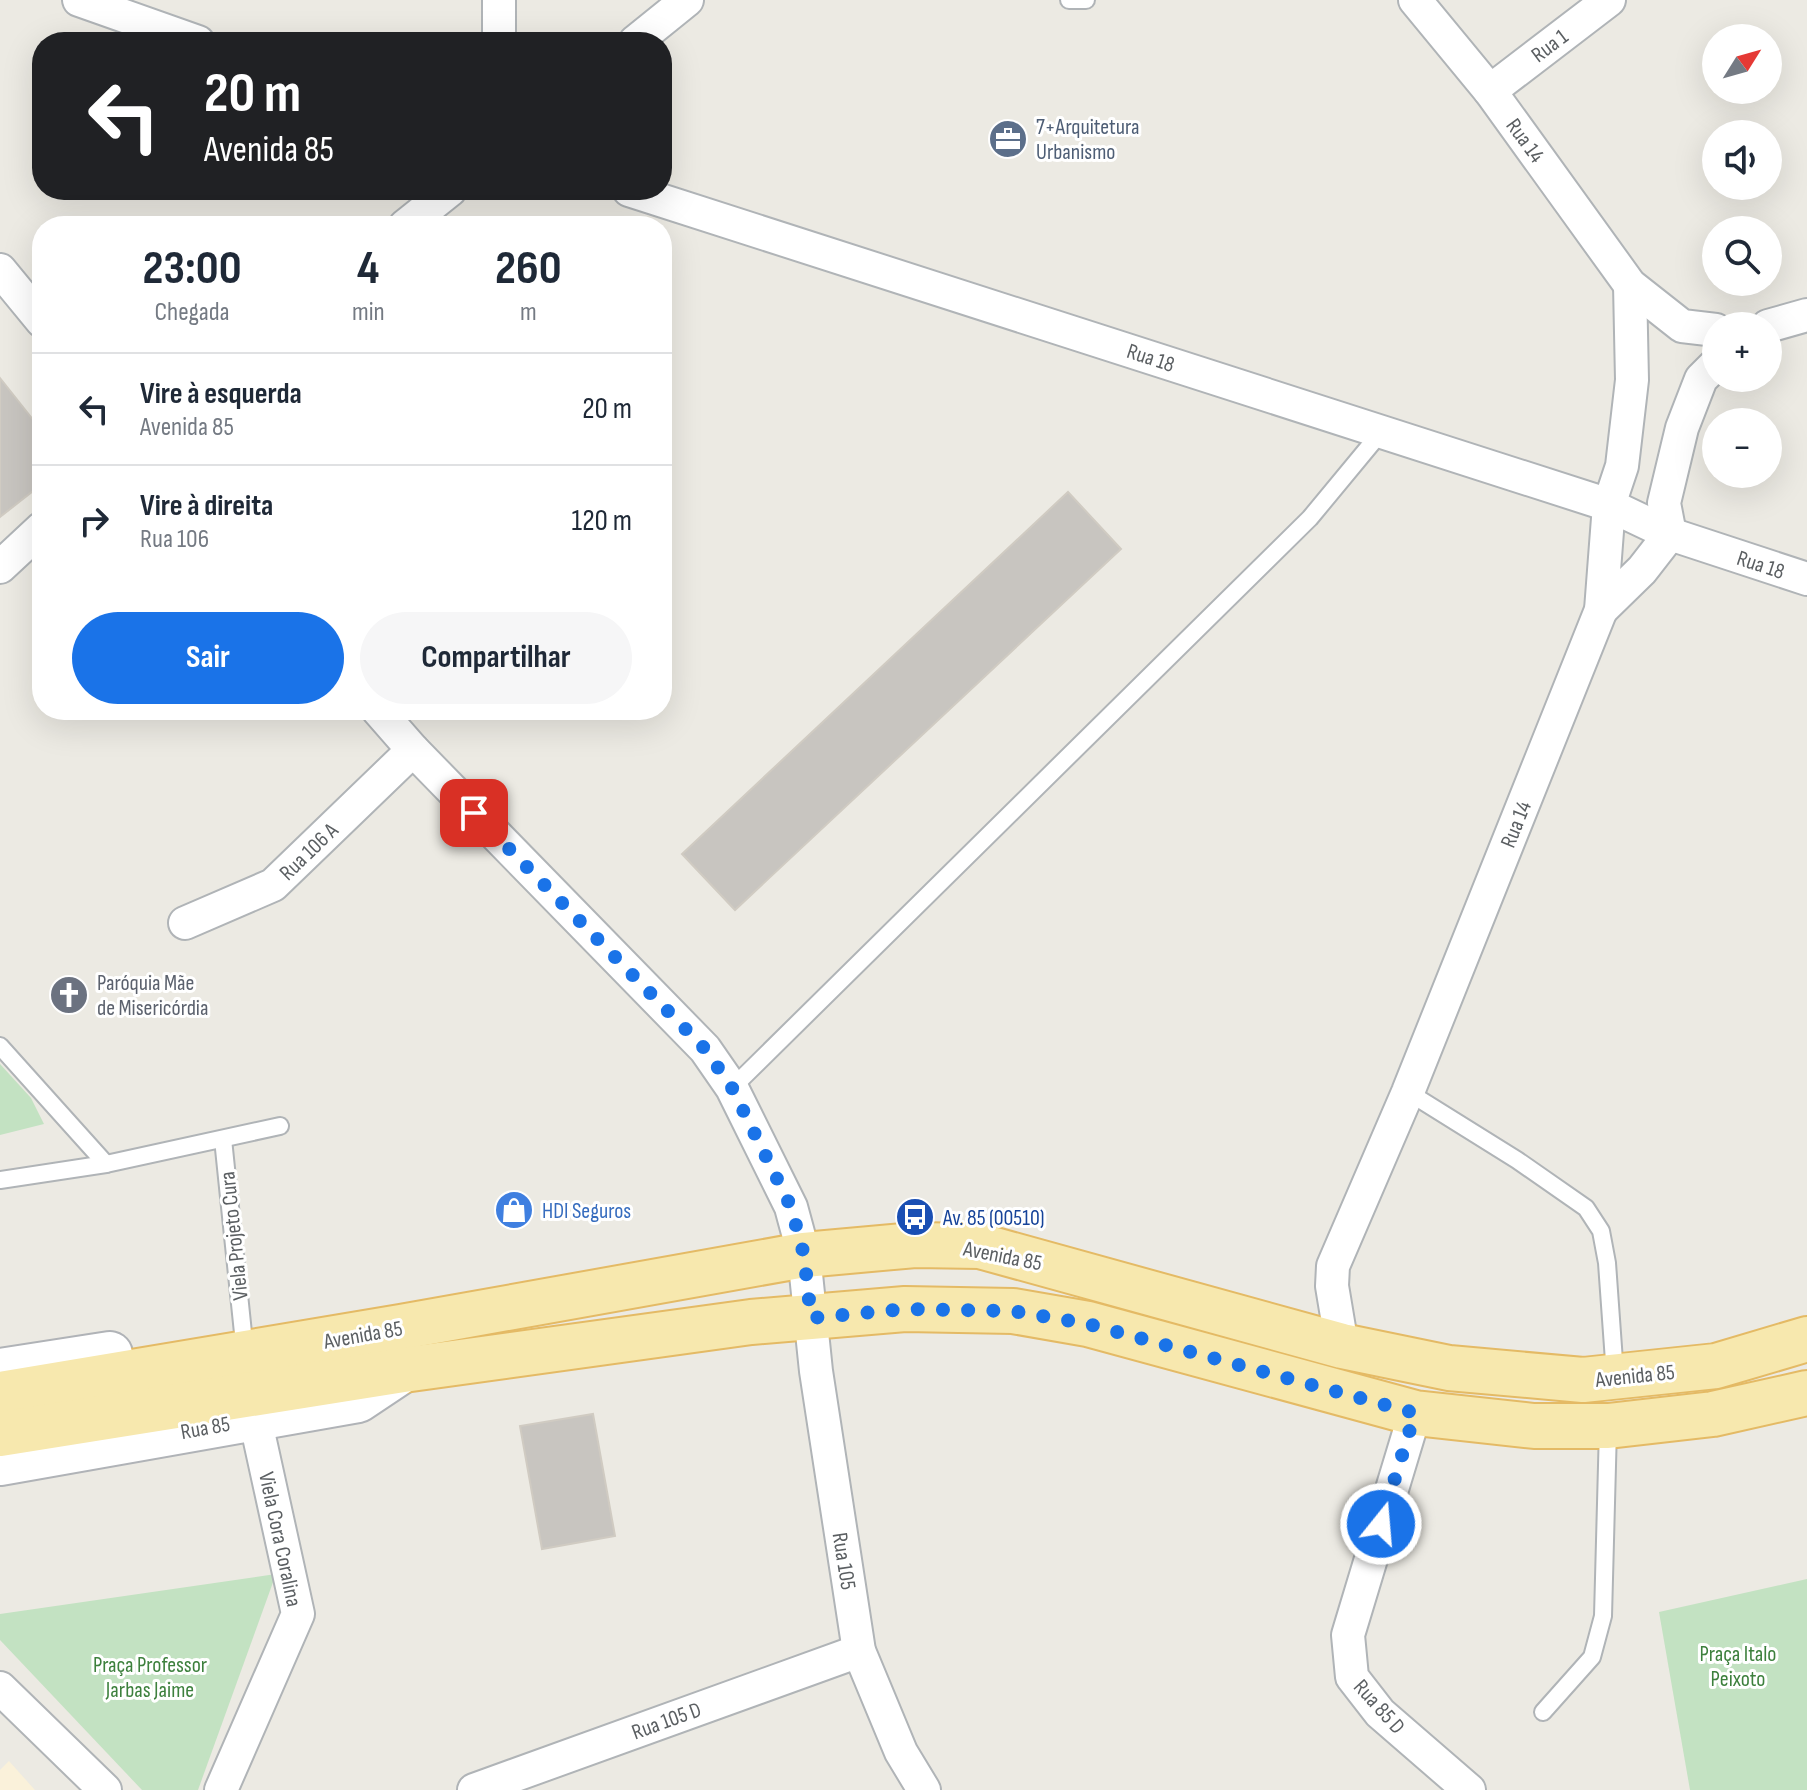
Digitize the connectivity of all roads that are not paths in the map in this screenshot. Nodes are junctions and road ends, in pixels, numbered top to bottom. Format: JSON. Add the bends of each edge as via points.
{"nodes":[{"id":1,"x":79,"y":0,"type":"edge"},
{"id":2,"x":499,"y":0,"type":"edge"},
{"id":3,"x":687,"y":0,"type":"edge"},
{"id":4,"x":1069,"y":0,"type":"edge"},
{"id":5,"x":1086,"y":0,"type":"edge"},
{"id":6,"x":1415,"y":0,"type":"edge"},
{"id":7,"x":1609,"y":0,"type":"edge"},
{"id":8,"x":170,"y":32,"type":"edge"},
{"id":9,"x":499,"y":32,"type":"edge"},
{"id":10,"x":647,"y":32,"type":"edge"},
{"id":11,"x":1490,"y":91,"type":"junction"},
{"id":12,"x":438,"y":200,"type":"edge"},
{"id":13,"x":660,"y":200,"type":"edge"},
{"id":14,"x":418,"y":216,"type":"edge"},
{"id":15,"x":0,"y":270,"type":"edge"},
{"id":16,"x":1630,"y":285,"type":"junction"},
{"id":17,"x":32,"y":309,"type":"edge"},
{"id":18,"x":1807,"y":315,"type":"edge"},
{"id":19,"x":1782,"y":322,"type":"edge"},
{"id":20,"x":1702,"y":328,"type":"edge"},
{"id":21,"x":1702,"y":378,"type":"edge"},
{"id":22,"x":1382,"y":431,"type":"junction"},
{"id":23,"x":1609,"y":505,"type":"junction"},
{"id":24,"x":1670,"y":534,"type":"junction"},
{"id":25,"x":32,"y":537,"type":"edge"},
{"id":26,"x":0,"y":567,"type":"edge"},
{"id":27,"x":1807,"y":579,"type":"edge"},
{"id":28,"x":1601,"y":610,"type":"junction"},
{"id":29,"x":387,"y":720,"type":"edge"},
{"id":30,"x":413,"y":750,"type":"junction"},
{"id":31,"x":185,"y":923,"type":"dead end"},
{"id":32,"x":0,"y":1046,"type":"edge"},
{"id":33,"x":732,"y":1088,"type":"junction"},
{"id":34,"x":1408,"y":1092,"type":"junction"},
{"id":35,"x":280,"y":1126,"type":"dead end"},
{"id":36,"x":223,"y":1139,"type":"junction"},
{"id":37,"x":106,"y":1164,"type":"junction"},
{"id":38,"x":0,"y":1180,"type":"edge"},
{"id":39,"x":804,"y":1255,"type":"junction"},
{"id":40,"x":811,"y":1318,"type":"junction"},
{"id":41,"x":401,"y":1327,"type":"junction"},
{"id":42,"x":243,"y":1333,"type":"junction"},
{"id":43,"x":1807,"y":1339,"type":"edge"},
{"id":44,"x":1342,"y":1346,"type":"junction"},
{"id":45,"x":403,"y":1370,"type":"junction"},
{"id":46,"x":0,"y":1371,"type":"edge"},
{"id":47,"x":1615,"y":1377,"type":"junction"},
{"id":48,"x":1807,"y":1393,"type":"edge"},
{"id":49,"x":0,"y":1394,"type":"edge"},
{"id":50,"x":1415,"y":1413,"type":"junction"},
{"id":51,"x":255,"y":1418,"type":"junction"},
{"id":52,"x":1608,"y":1426,"type":"junction"},
{"id":53,"x":0,"y":1434,"type":"edge"},
{"id":54,"x":0,"y":1463,"type":"edge"},
{"id":55,"x":859,"y":1651,"type":"junction"},
{"id":56,"x":0,"y":1688,"type":"edge"},
{"id":57,"x":1543,"y":1712,"type":"dead end"},
{"id":58,"x":105,"y":1790,"type":"edge"},
{"id":59,"x":221,"y":1790,"type":"edge"},
{"id":60,"x":474,"y":1790,"type":"edge"},
{"id":61,"x":924,"y":1790,"type":"edge"},
{"id":62,"x":1469,"y":1790,"type":"edge"}],
"edges":[{"from":1,"to":8,"type":"street"},
{"from":2,"to":9,"type":"street"},
{"from":3,"to":10,"type":"street"},
{"from":4,"to":5,"type":"lane"},
{"from":6,"to":11,"type":"street","name":"Rua 14"},
{"from":7,"to":11,"type":"street","name":"Rua 1"},
{"from":11,"to":16,"type":"street","name":"Rua 14"},
{"from":12,"to":14,"type":"street"},
{"from":13,"to":22,"type":"street","name":"Rua 18"},
{"from":15,"to":17,"type":"street"},
{"from":16,"to":20,"type":"street","name":"Rua 14","via":[[1682,326]]},
{"from":16,"to":23,"type":"street","name":"Rua 14","via":[[1632,380],[1622,466]]},
{"from":18,"to":19,"type":"street"},
{"from":21,"to":24,"type":"street","via":[[1682,428],[1664,503]]},
{"from":22,"to":23,"type":"street","name":"Rua 18"},
{"from":22,"to":33,"type":"lane","via":[[1310,518]]},
{"from":23,"to":24,"type":"street","name":"Rua 18"},
{"from":23,"to":28,"type":"street","name":"Rua 14"},
{"from":24,"to":27,"type":"street","name":"Rua 18"},
{"from":24,"to":28,"type":"street"},
{"from":25,"to":26,"type":"street"},
{"from":28,"to":34,"type":"street","name":"Rua 14"},
{"from":29,"to":30,"type":"street","name":"Rua 105"},
{"from":30,"to":31,"type":"street","name":"Rua 106 A","via":[[273,885]]},
{"from":30,"to":33,"type":"street","name":"Rua 105","via":[[705,1049]]},
{"from":32,"to":37,"type":"lane"},
{"from":33,"to":39,"type":"street","name":"Rua 105","via":[[791,1207]]},
{"from":34,"to":44,"type":"street","name":"Rua 14","via":[[1333,1266]]},
{"from":34,"to":47,"type":"lane","via":[[1586,1208],[1601,1231],[1607,1263]]},
{"from":35,"to":36,"type":"lane","name":"Viela Projeto Cura"},
{"from":36,"to":37,"type":"lane","name":"Viela Projeto Cura"},
{"from":36,"to":42,"type":"lane","name":"Viela Projeto Cura"},
{"from":37,"to":38,"type":"lane","name":"Viela Projeto Cura"},
{"from":39,"to":40,"type":"street","name":"Rua 105"},
{"from":39,"to":41,"type":"main road","name":"Avenida 85"},
{"from":39,"to":44,"type":"main road","name":"Avenida 85","via":[[915,1245],[980,1246]]},
{"from":40,"to":45,"type":"main road","name":"Avenida 85"},
{"from":40,"to":50,"type":"main road","name":"Avenida 85","via":[[905,1309],[1013,1311],[1088,1324]]},
{"from":40,"to":55,"type":"street","name":"Rua 105"},
{"from":41,"to":42,"type":"main road","via":[[349,1319]]},
{"from":41,"to":49,"type":"main road","name":"Avenida 85"},
{"from":42,"to":46,"type":"main road"},
{"from":43,"to":47,"type":"main road","name":"Avenida 85","via":[[1716,1366]]},
{"from":44,"to":47,"type":"main road","name":"Avenida 85","via":[[1449,1368],[1583,1380]]},
{"from":45,"to":51,"type":"main road","name":"Rua 85","via":[[358,1400]]},
{"from":45,"to":53,"type":"main road","name":"Avenida 85"},
{"from":48,"to":52,"type":"main road","name":"Avenida 85","via":[[1713,1414]]},
{"from":50,"to":52,"type":"main road","name":"Avenida 85","via":[[1534,1426]]},
{"from":50,"to":62,"type":"street","name":"Rua 85 D","via":[[1348,1635],[1352,1677],[1380,1713]]},
{"from":51,"to":54,"type":"main road","name":"Rua 85"},
{"from":51,"to":59,"type":"street","name":"Viela Cora Coralina","via":[[298,1614]]},
{"from":52,"to":57,"type":"lane","via":[[1603,1616],[1592,1657]]},
{"from":55,"to":60,"type":"street","name":"Rua 105 D"},
{"from":55,"to":61,"type":"street","name":"Rua 105","via":[[901,1752]]},
{"from":56,"to":58,"type":"street"}]}
